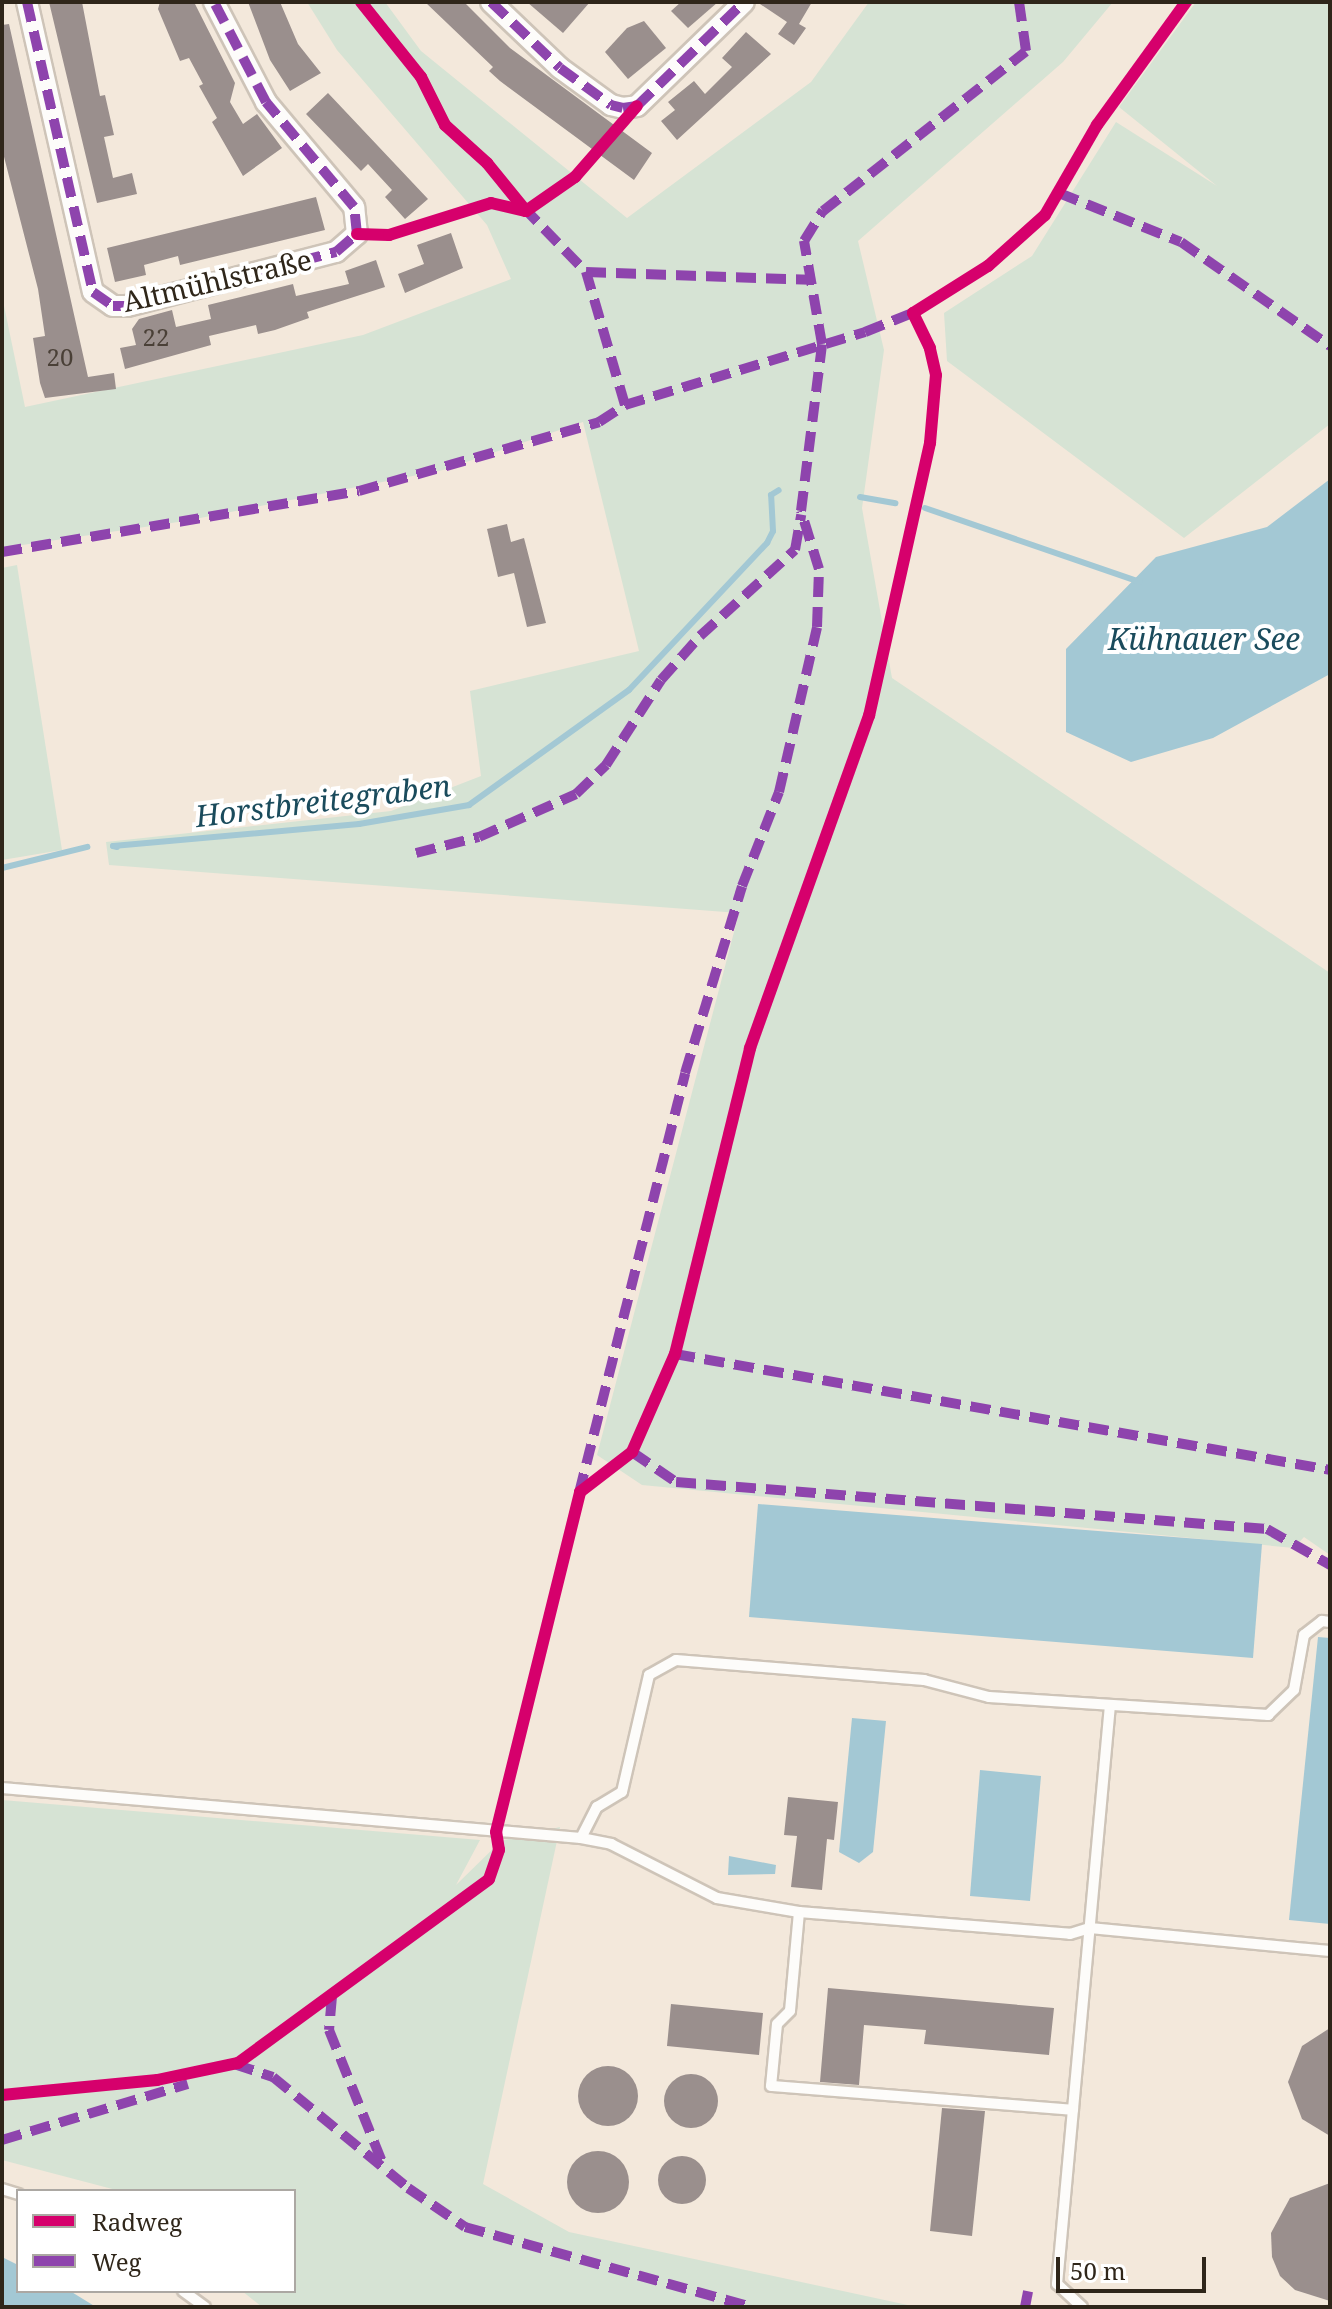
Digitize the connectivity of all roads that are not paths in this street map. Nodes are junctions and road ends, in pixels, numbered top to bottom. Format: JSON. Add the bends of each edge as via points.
{"nodes":[{"id":1,"x":27,"y":2,"type":"edge"},
{"id":2,"x":214,"y":2,"type":"edge"},
{"id":3,"x":491,"y":2,"type":"edge"},
{"id":4,"x":744,"y":2,"type":"edge"},
{"id":5,"x":1330,"y":1622,"type":"edge"},
{"id":6,"x":1110,"y":1705,"type":"junction"},
{"id":7,"x":2,"y":1788,"type":"edge"},
{"id":8,"x":581,"y":1838,"type":"junction"},
{"id":9,"x":799,"y":1912,"type":"junction"},
{"id":10,"x":1090,"y":1928,"type":"junction"},
{"id":11,"x":1330,"y":1951,"type":"edge"},
{"id":12,"x":1073,"y":2110,"type":"junction"},
{"id":13,"x":186,"y":2293,"type":"edge"},
{"id":14,"x":205,"y":2307,"type":"edge"},
{"id":15,"x":1082,"y":2307,"type":"edge"}],
"edges":[{"from":1,"to":2,"type":"street","name":"Altmühlstraße","via":[[90,281],[98,299],[127,306],[336,252],[357,234],[354,207],[266,102]]},
{"from":3,"to":4,"type":"street","via":[[560,68],[623,108],[637,106]]},
{"from":5,"to":6,"type":"lane","via":[[1322,1621],[1304,1635],[1294,1690],[1268,1715]]},
{"from":6,"to":8,"type":"lane","via":[[989,1697],[924,1680],[676,1660],[649,1675],[622,1792],[597,1807]]},
{"from":6,"to":10,"type":"lane"},
{"from":7,"to":8,"type":"lane"},
{"from":8,"to":9,"type":"lane","via":[[611,1844],[717,1898]]},
{"from":9,"to":10,"type":"lane","via":[[1070,1934]]},
{"from":9,"to":12,"type":"lane","via":[[790,2011],[777,2024],[771,2086]]},
{"from":10,"to":11,"type":"lane"},
{"from":10,"to":12,"type":"lane"},
{"from":12,"to":15,"type":"lane","via":[[1057,2284]]},
{"from":13,"to":14,"type":"lane"}]}
